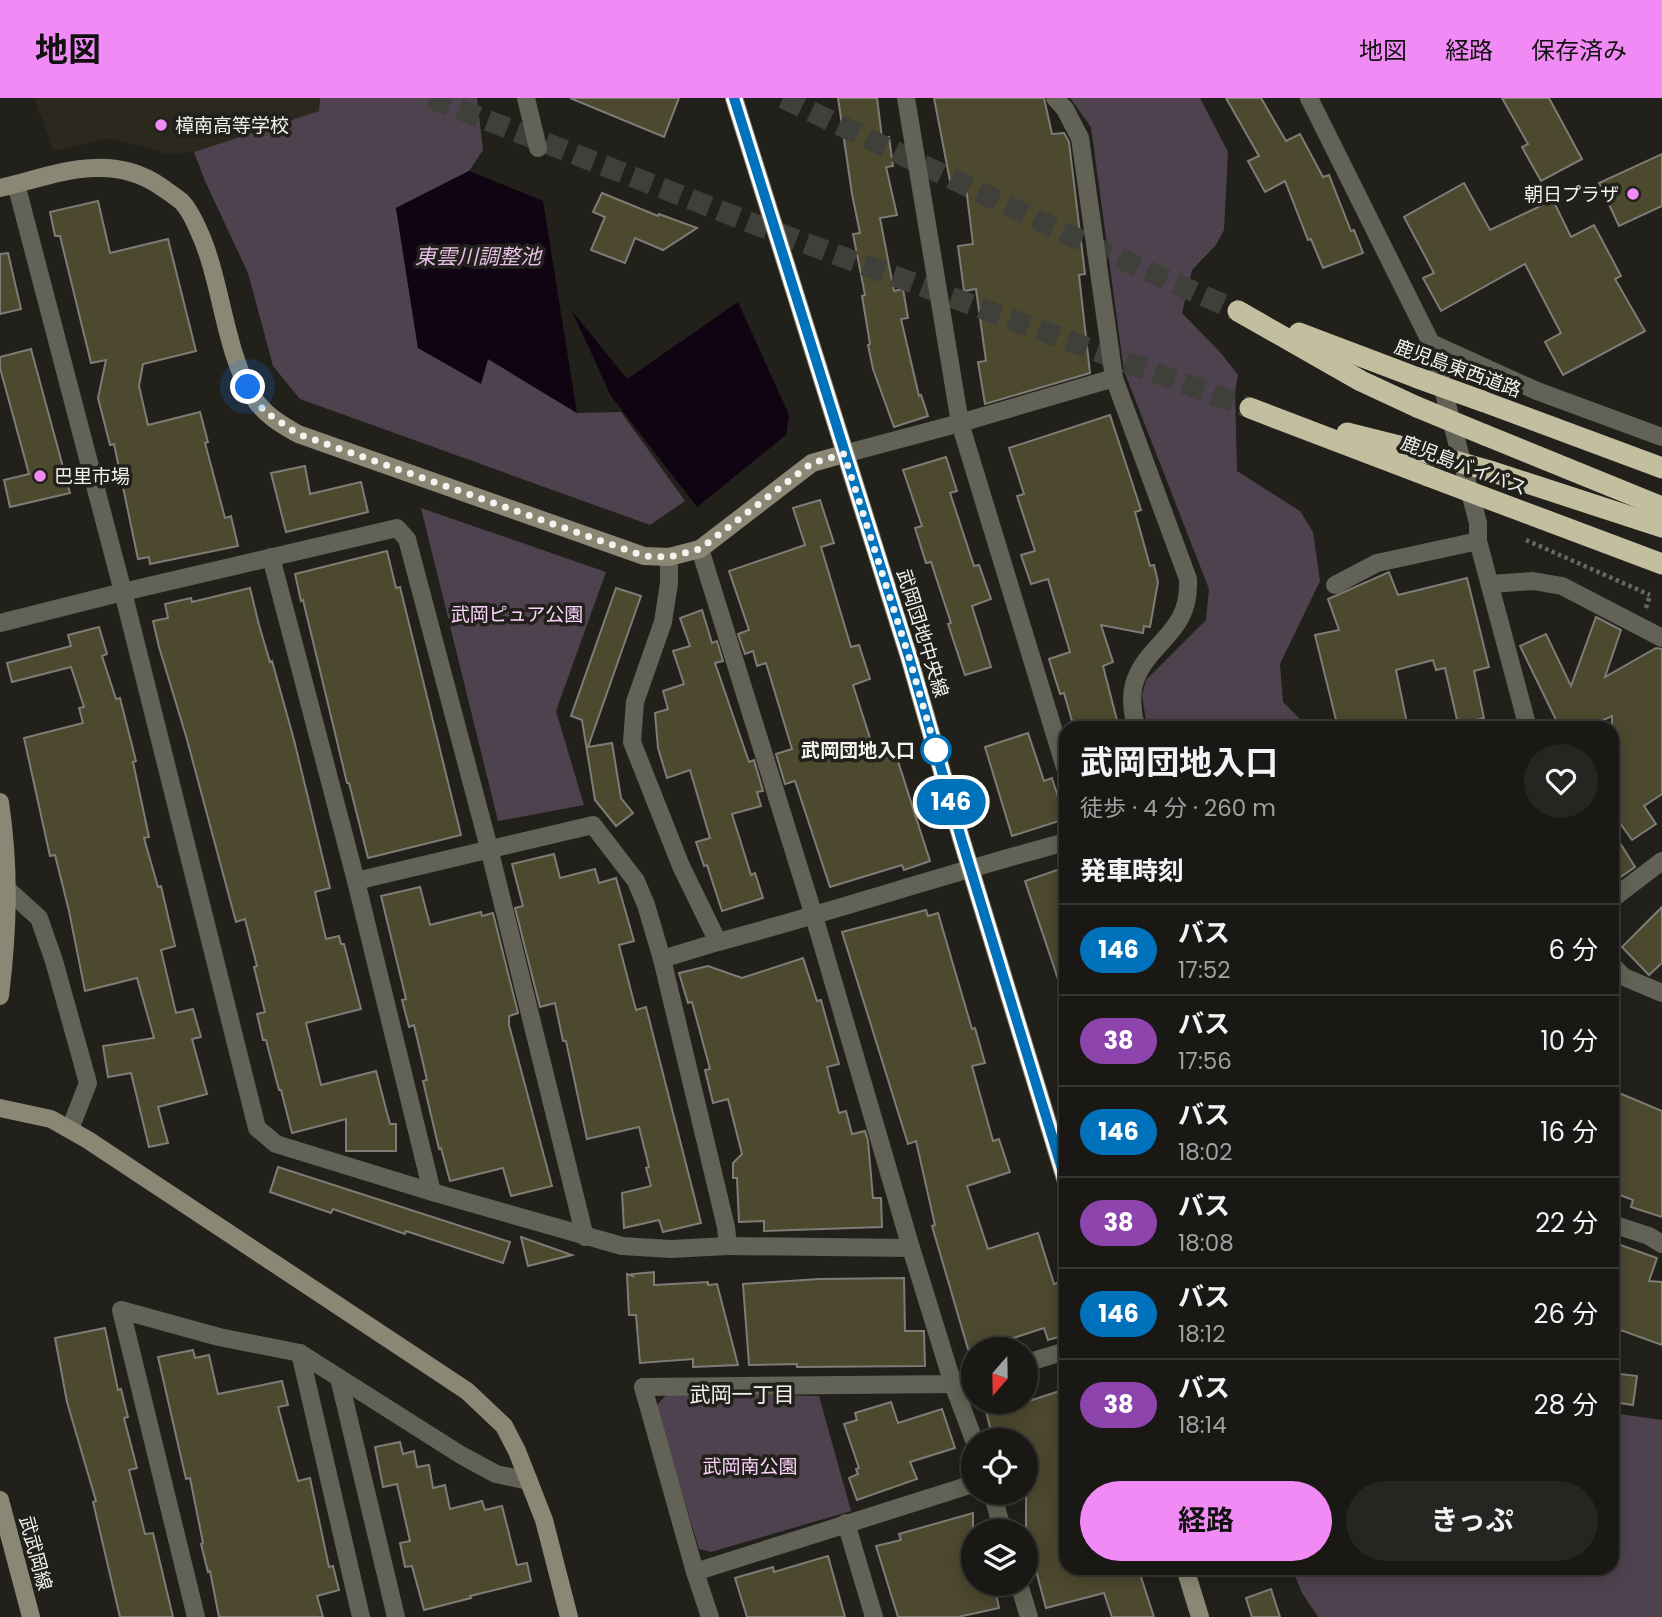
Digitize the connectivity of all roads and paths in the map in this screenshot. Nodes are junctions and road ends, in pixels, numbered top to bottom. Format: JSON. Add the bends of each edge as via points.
{"nodes":[{"id":1,"x":526,"y":98,"type":"edge"},
{"id":2,"x":734,"y":98,"type":"edge"},
{"id":3,"x":906,"y":98,"type":"edge"},
{"id":4,"x":1055,"y":98,"type":"edge"},
{"id":5,"x":1309,"y":98,"type":"edge"},
{"id":6,"x":538,"y":148,"type":"dead end"},
{"id":7,"x":8,"y":186,"type":"edge"},
{"id":8,"x":1431,"y":343,"type":"junction"},
{"id":9,"x":1114,"y":378,"type":"junction"},
{"id":10,"x":960,"y":424,"type":"junction"},
{"id":11,"x":1662,"y":438,"type":"edge"},
{"id":12,"x":844,"y":454,"type":"junction"},
{"id":13,"x":1662,"y":468,"type":"edge"},
{"id":14,"x":1662,"y":506,"type":"edge"},
{"id":15,"x":1662,"y":527,"type":"edge"},
{"id":16,"x":1525,"y":540,"type":"dead end"},
{"id":17,"x":1478,"y":541,"type":"junction"},
{"id":18,"x":700,"y":549,"type":"junction"},
{"id":19,"x":271,"y":557,"type":"junction"},
{"id":20,"x":669,"y":557,"type":"junction"},
{"id":21,"x":1662,"y":564,"type":"edge"},
{"id":22,"x":1490,"y":584,"type":"junction"},
{"id":23,"x":1335,"y":585,"type":"dead end"},
{"id":24,"x":123,"y":592,"type":"junction"},
{"id":25,"x":1646,"y":607,"type":"dead end"},
{"id":26,"x":0,"y":624,"type":"edge"},
{"id":27,"x":1662,"y":638,"type":"edge"},
{"id":28,"x":1135,"y":721,"type":"edge"},
{"id":29,"x":1526,"y":721,"type":"edge"},
{"id":30,"x":1059,"y":748,"type":"edge"},
{"id":31,"x":0,"y":802,"type":"edge"},
{"id":32,"x":1059,"y":844,"type":"edge"},
{"id":33,"x":489,"y":848,"type":"junction"},
{"id":34,"x":1662,"y":861,"type":"edge"},
{"id":35,"x":970,"y":867,"type":"junction"},
{"id":36,"x":356,"y":881,"type":"junction"},
{"id":37,"x":8,"y":889,"type":"junction"},
{"id":38,"x":1619,"y":894,"type":"edge"},
{"id":39,"x":814,"y":916,"type":"junction"},
{"id":40,"x":718,"y":943,"type":"junction"},
{"id":41,"x":662,"y":959,"type":"junction"},
{"id":42,"x":1619,"y":972,"type":"edge"},
{"id":43,"x":1662,"y":993,"type":"edge"},
{"id":44,"x":0,"y":996,"type":"edge"},
{"id":45,"x":0,"y":1108,"type":"edge"},
{"id":46,"x":70,"y":1129,"type":"junction"},
{"id":47,"x":1059,"y":1159,"type":"edge"},
{"id":48,"x":432,"y":1192,"type":"junction"},
{"id":49,"x":1619,"y":1226,"type":"edge"},
{"id":50,"x":585,"y":1237,"type":"junction"},
{"id":51,"x":1662,"y":1244,"type":"edge"},
{"id":52,"x":728,"y":1246,"type":"junction"},
{"id":53,"x":911,"y":1248,"type":"junction"},
{"id":54,"x":300,"y":1353,"type":"junction"},
{"id":55,"x":1059,"y":1353,"type":"edge"},
{"id":56,"x":1038,"y":1359,"type":"edge"},
{"id":57,"x":339,"y":1378,"type":"junction"},
{"id":58,"x":961,"y":1382,"type":"edge"},
{"id":59,"x":953,"y":1384,"type":"junction"},
{"id":60,"x":970,"y":1428,"type":"edge"},
{"id":61,"x":529,"y":1481,"type":"junction"},
{"id":62,"x":961,"y":1488,"type":"edge"},
{"id":63,"x":0,"y":1500,"type":"edge"},
{"id":64,"x":846,"y":1523,"type":"junction"},
{"id":65,"x":695,"y":1572,"type":"junction"},
{"id":66,"x":1187,"y":1575,"type":"edge"},
{"id":67,"x":1023,"y":1596,"type":"edge"},
{"id":68,"x":31,"y":1617,"type":"edge"},
{"id":69,"x":197,"y":1617,"type":"edge"},
{"id":70,"x":361,"y":1617,"type":"edge"},
{"id":71,"x":396,"y":1617,"type":"edge"},
{"id":72,"x":569,"y":1617,"type":"edge"},
{"id":73,"x":710,"y":1617,"type":"edge"},
{"id":74,"x":874,"y":1617,"type":"edge"},
{"id":75,"x":1029,"y":1617,"type":"edge"},
{"id":76,"x":1200,"y":1617,"type":"edge"}],
"edges":[{"from":1,"to":6,"type":"street"},
{"from":2,"to":12,"type":"street","name":"武岡団地中央線"},
{"from":3,"to":10,"type":"street"},
{"from":4,"to":9,"type":"street","via":[[1080,138]]},
{"from":5,"to":8,"type":"street"},
{"from":7,"to":20,"type":"street","via":[[93,168],[118,169],[155,183],[183,203],[206,245],[238,361],[264,411],[298,434],[644,556]]},
{"from":7,"to":24,"type":"street"},
{"from":8,"to":11,"type":"street","via":[[1537,391]]},
{"from":8,"to":17,"type":"street","via":[[1478,523]]},
{"from":9,"to":10,"type":"street"},
{"from":9,"to":28,"type":"street","via":[[1188,579],[1189,598],[1179,623],[1133,685]]},
{"from":10,"to":12,"type":"street"},
{"from":10,"to":30,"type":"street"},
{"from":12,"to":18,"type":"street","via":[[812,463]]},
{"from":12,"to":35,"type":"street","name":"武岡団地中央線"},
{"from":13,"to":14,"type":"highway","name":"鹿児島東西道路","bridge":true,"via":[[1238,311],[1361,381],[1417,407]]},
{"from":15,"to":21,"type":"highway","name":"鹿児島バイパス","bridge":true,"via":[[1490,471],[1250,408]]},
{"from":16,"to":25,"type":"path","bridge":true,"via":[[1650,596]]},
{"from":17,"to":22,"type":"street"},
{"from":17,"to":23,"type":"street","via":[[1377,563]]},
{"from":18,"to":20,"type":"street"},
{"from":18,"to":39,"type":"street"},
{"from":19,"to":24,"type":"street"},
{"from":19,"to":33,"type":"street","via":[[397,528],[407,539]]},
{"from":19,"to":36,"type":"street"},
{"from":20,"to":40,"type":"street","via":[[663,622],[635,702],[632,742],[681,866]]},
{"from":22,"to":27,"type":"street","via":[[1533,581],[1562,586]]},
{"from":22,"to":29,"type":"street"},
{"from":24,"to":26,"type":"street"},
{"from":24,"to":48,"type":"street","via":[[257,1128],[276,1144]]},
{"from":31,"to":37,"type":"street"},
{"from":32,"to":35,"type":"street"},
{"from":33,"to":36,"type":"street"},
{"from":33,"to":41,"type":"street","via":[[593,825],[636,881]]},
{"from":33,"to":50,"type":"street"},
{"from":34,"to":38,"type":"street"},
{"from":35,"to":39,"type":"street"},
{"from":35,"to":47,"type":"street","name":"武岡団地中央線"},
{"from":36,"to":48,"type":"street"},
{"from":37,"to":44,"type":"street"},
{"from":37,"to":46,"type":"street","via":[[38,918],[88,1083]]},
{"from":39,"to":40,"type":"street"},
{"from":39,"to":53,"type":"street"},
{"from":40,"to":41,"type":"street"},
{"from":41,"to":52,"type":"street"},
{"from":42,"to":43,"type":"street"},
{"from":45,"to":46,"type":"street","via":[[51,1119]]},
{"from":46,"to":61,"type":"street","via":[[467,1391],[503,1426]]},
{"from":48,"to":50,"type":"street"},
{"from":49,"to":51,"type":"street"},
{"from":50,"to":52,"type":"street","via":[[622,1247]]},
{"from":52,"to":53,"type":"street"},
{"from":53,"to":59,"type":"street"},
{"from":54,"to":57,"type":"street"},
{"from":54,"to":69,"type":"street","via":[[121,1310]]},
{"from":54,"to":70,"type":"street"},
{"from":55,"to":56,"type":"street"},
{"from":57,"to":61,"type":"street","via":[[496,1474]]},
{"from":57,"to":71,"type":"street"},
{"from":58,"to":59,"type":"street"},
{"from":59,"to":60,"type":"street"},
{"from":59,"to":65,"type":"street","via":[[643,1387]]},
{"from":61,"to":72,"type":"street"},
{"from":62,"to":64,"type":"street"},
{"from":63,"to":68,"type":"street","name":"武武岡線"},
{"from":64,"to":65,"type":"street"},
{"from":64,"to":74,"type":"street"},
{"from":65,"to":73,"type":"street"},
{"from":66,"to":76,"type":"street"},
{"from":67,"to":75,"type":"street"}]}
